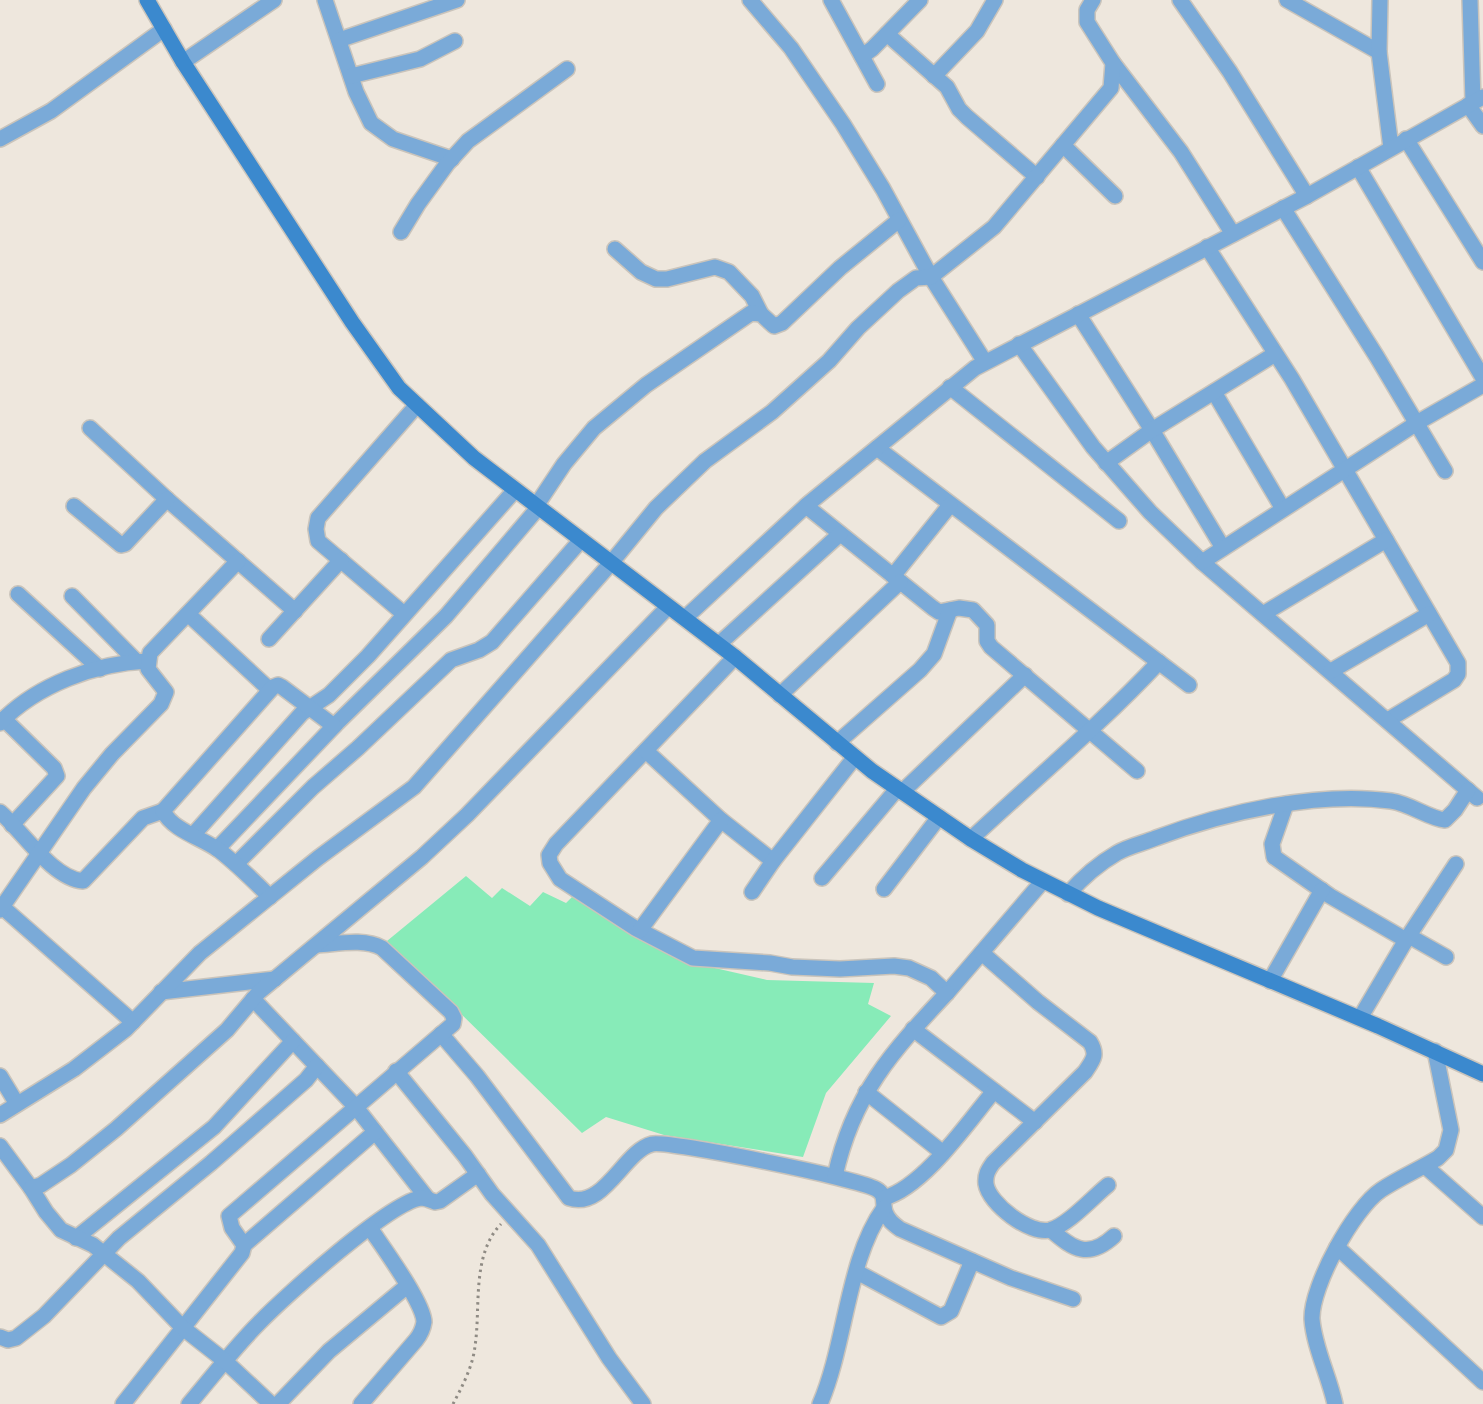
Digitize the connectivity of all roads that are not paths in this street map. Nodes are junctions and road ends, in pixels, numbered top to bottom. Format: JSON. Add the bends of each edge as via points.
{"nodes":[{"id":1,"x":147,"y":0,"type":"edge"},
{"id":2,"x":274,"y":0,"type":"edge"},
{"id":3,"x":325,"y":0,"type":"edge"},
{"id":4,"x":457,"y":0,"type":"edge"},
{"id":5,"x":750,"y":0,"type":"edge"},
{"id":6,"x":830,"y":0,"type":"edge"},
{"id":7,"x":920,"y":0,"type":"edge"},
{"id":8,"x":995,"y":0,"type":"edge"},
{"id":9,"x":1093,"y":0,"type":"edge"},
{"id":10,"x":1180,"y":0,"type":"edge"},
{"id":11,"x":1287,"y":0,"type":"edge"},
{"id":12,"x":1380,"y":0,"type":"edge"},
{"id":13,"x":1470,"y":0,"type":"edge"},
{"id":14,"x":164,"y":30,"type":"junction"},
{"id":15,"x":887,"y":34,"type":"junction"},
{"id":16,"x":339,"y":40,"type":"junction"},
{"id":17,"x":455,"y":41,"type":"dead end"},
{"id":18,"x":1379,"y":52,"type":"junction"},
{"id":19,"x":862,"y":56,"type":"junction"},
{"id":20,"x":183,"y":62,"type":"junction"},
{"id":21,"x":1113,"y":63,"type":"junction"},
{"id":22,"x":567,"y":69,"type":"dead end"},
{"id":23,"x":351,"y":76,"type":"junction"},
{"id":24,"x":934,"y":76,"type":"junction"},
{"id":25,"x":877,"y":84,"type":"dead end"},
{"id":26,"x":1475,"y":101,"type":"edge"},
{"id":27,"x":1483,"y":126,"type":"edge"},
{"id":28,"x":0,"y":139,"type":"edge"},
{"id":29,"x":1406,"y":139,"type":"junction"},
{"id":30,"x":1063,"y":145,"type":"junction"},
{"id":31,"x":1391,"y":148,"type":"junction"},
{"id":32,"x":452,"y":159,"type":"junction"},
{"id":33,"x":1358,"y":167,"type":"junction"},
{"id":34,"x":1037,"y":177,"type":"junction"},
{"id":35,"x":1115,"y":196,"type":"dead end"},
{"id":36,"x":1307,"y":196,"type":"junction"},
{"id":37,"x":1283,"y":208,"type":"junction"},
{"id":38,"x":899,"y":220,"type":"junction"},
{"id":39,"x":401,"y":232,"type":"dead end"},
{"id":40,"x":1233,"y":234,"type":"junction"},
{"id":41,"x":1207,"y":247,"type":"junction"},
{"id":42,"x":615,"y":249,"type":"dead end"},
{"id":43,"x":1483,"y":262,"type":"edge"},
{"id":44,"x":931,"y":277,"type":"junction"},
{"id":45,"x":761,"y":314,"type":"junction"},
{"id":46,"x":1078,"y":314,"type":"junction"},
{"id":47,"x":1020,"y":344,"type":"junction"},
{"id":48,"x":1275,"y":354,"type":"junction"},
{"id":49,"x":985,"y":362,"type":"junction"},
{"id":50,"x":1483,"y":378,"type":"edge"},
{"id":51,"x":1483,"y":385,"type":"edge"},
{"id":52,"x":950,"y":388,"type":"junction"},
{"id":53,"x":1214,"y":392,"type":"junction"},
{"id":54,"x":416,"y":405,"type":"junction"},
{"id":55,"x":1417,"y":423,"type":"junction"},
{"id":56,"x":90,"y":428,"type":"dead end"},
{"id":57,"x":1152,"y":430,"type":"junction"},
{"id":58,"x":877,"y":448,"type":"junction"},
{"id":59,"x":1106,"y":462,"type":"junction"},
{"id":60,"x":1345,"y":469,"type":"junction"},
{"id":61,"x":1445,"y":471,"type":"dead end"},
{"id":62,"x":515,"y":490,"type":"junction"},
{"id":63,"x":167,"y":498,"type":"junction"},
{"id":64,"x":950,"y":504,"type":"junction"},
{"id":65,"x":74,"y":506,"type":"dead end"},
{"id":66,"x":806,"y":506,"type":"junction"},
{"id":67,"x":537,"y":507,"type":"junction"},
{"id":68,"x":1283,"y":509,"type":"junction"},
{"id":69,"x":1119,"y":521,"type":"dead end"},
{"id":70,"x":840,"y":534,"type":"junction"},
{"id":71,"x":581,"y":540,"type":"junction"},
{"id":72,"x":1386,"y":540,"type":"junction"},
{"id":73,"x":1223,"y":548,"type":"junction"},
{"id":74,"x":341,"y":560,"type":"junction"},
{"id":75,"x":238,"y":561,"type":"junction"},
{"id":76,"x":1202,"y":562,"type":"junction"},
{"id":77,"x":611,"y":563,"type":"junction"},
{"id":78,"x":896,"y":579,"type":"junction"},
{"id":79,"x":18,"y":594,"type":"dead end"},
{"id":80,"x":72,"y":596,"type":"dead end"},
{"id":81,"x":668,"y":607,"type":"junction"},
{"id":82,"x":950,"y":610,"type":"junction"},
{"id":83,"x":295,"y":611,"type":"junction"},
{"id":84,"x":188,"y":614,"type":"junction"},
{"id":85,"x":404,"y":614,"type":"junction"},
{"id":86,"x":1263,"y":614,"type":"junction"},
{"id":87,"x":1429,"y":614,"type":"junction"},
{"id":88,"x":685,"y":618,"type":"junction"},
{"id":89,"x":269,"y":639,"type":"dead end"},
{"id":90,"x":719,"y":644,"type":"junction"},
{"id":91,"x":735,"y":656,"type":"junction"},
{"id":92,"x":142,"y":661,"type":"junction"},
{"id":93,"x":1159,"y":662,"type":"junction"},
{"id":94,"x":100,"y":669,"type":"junction"},
{"id":95,"x":1331,"y":671,"type":"junction"},
{"id":96,"x":1025,"y":675,"type":"junction"},
{"id":97,"x":1189,"y":685,"type":"dead end"},
{"id":98,"x":270,"y":690,"type":"junction"},
{"id":99,"x":780,"y":695,"type":"junction"},
{"id":100,"x":309,"y":707,"type":"junction"},
{"id":101,"x":1388,"y":720,"type":"junction"},
{"id":102,"x":2,"y":721,"type":"edge"},
{"id":103,"x":334,"y":726,"type":"junction"},
{"id":104,"x":1091,"y":730,"type":"junction"},
{"id":105,"x":837,"y":743,"type":"junction"},
{"id":106,"x":646,"y":751,"type":"junction"},
{"id":107,"x":854,"y":757,"type":"junction"},
{"id":108,"x":1137,"y":771,"type":"dead end"},
{"id":109,"x":900,"y":790,"type":"junction"},
{"id":110,"x":1286,"y":804,"type":"junction"},
{"id":111,"x":163,"y":811,"type":"junction"},
{"id":112,"x":0,"y":812,"type":"edge"},
{"id":113,"x":939,"y":817,"type":"junction"},
{"id":114,"x":721,"y":820,"type":"junction"},
{"id":115,"x":12,"y":825,"type":"junction"},
{"id":116,"x":193,"y":835,"type":"junction"},
{"id":117,"x":971,"y":839,"type":"junction"},
{"id":118,"x":217,"y":849,"type":"junction"},
{"id":119,"x":39,"y":852,"type":"junction"},
{"id":120,"x":773,"y":861,"type":"junction"},
{"id":121,"x":236,"y":864,"type":"junction"},
{"id":122,"x":1456,"y":864,"type":"dead end"},
{"id":123,"x":822,"y":878,"type":"dead end"},
{"id":124,"x":1042,"y":882,"type":"junction"},
{"id":125,"x":884,"y":889,"type":"dead end"},
{"id":126,"x":1322,"y":890,"type":"junction"},
{"id":127,"x":752,"y":892,"type":"dead end"},
{"id":128,"x":1068,"y":894,"type":"junction"},
{"id":129,"x":270,"y":897,"type":"junction"},
{"id":130,"x":1,"y":907,"type":"edge"},
{"id":131,"x":640,"y":930,"type":"junction"},
{"id":132,"x":1408,"y":938,"type":"junction"},
{"id":133,"x":317,"y":944,"type":"junction"},
{"id":134,"x":982,"y":953,"type":"junction"},
{"id":135,"x":1446,"y":957,"type":"dead end"},
{"id":136,"x":275,"y":979,"type":"junction"},
{"id":137,"x":1270,"y":981,"type":"junction"},
{"id":138,"x":162,"y":992,"type":"junction"},
{"id":139,"x":947,"y":993,"type":"junction"},
{"id":140,"x":253,"y":999,"type":"junction"},
{"id":141,"x":1360,"y":1018,"type":"junction"},
{"id":142,"x":133,"y":1022,"type":"junction"},
{"id":143,"x":913,"y":1029,"type":"junction"},
{"id":144,"x":441,"y":1034,"type":"junction"},
{"id":145,"x":293,"y":1041,"type":"junction"},
{"id":146,"x":1435,"y":1051,"type":"junction"},
{"id":147,"x":317,"y":1066,"type":"junction"},
{"id":148,"x":396,"y":1071,"type":"junction"},
{"id":149,"x":1483,"y":1074,"type":"edge"},
{"id":150,"x":0,"y":1076,"type":"edge"},
{"id":151,"x":994,"y":1090,"type":"junction"},
{"id":152,"x":866,"y":1092,"type":"junction"},
{"id":153,"x":17,"y":1104,"type":"junction"},
{"id":154,"x":355,"y":1106,"type":"junction"},
{"id":155,"x":0,"y":1115,"type":"edge"},
{"id":156,"x":1035,"y":1122,"type":"junction"},
{"id":157,"x":375,"y":1132,"type":"junction"},
{"id":158,"x":0,"y":1146,"type":"edge"},
{"id":159,"x":943,"y":1153,"type":"junction"},
{"id":160,"x":1426,"y":1166,"type":"junction"},
{"id":161,"x":478,"y":1174,"type":"junction"},
{"id":162,"x":835,"y":1176,"type":"junction"},
{"id":163,"x":1108,"y":1185,"type":"dead end"},
{"id":164,"x":31,"y":1188,"type":"junction"},
{"id":165,"x":427,"y":1198,"type":"junction"},
{"id":166,"x":884,"y":1203,"type":"junction"},
{"id":167,"x":1483,"y":1217,"type":"edge"},
{"id":168,"x":370,"y":1228,"type":"junction"},
{"id":169,"x":1051,"y":1230,"type":"junction"},
{"id":170,"x":1114,"y":1236,"type":"dead end"},
{"id":171,"x":76,"y":1238,"type":"junction"},
{"id":172,"x":244,"y":1245,"type":"junction"},
{"id":173,"x":1337,"y":1246,"type":"junction"},
{"id":174,"x":103,"y":1253,"type":"junction"},
{"id":175,"x":972,"y":1261,"type":"junction"},
{"id":176,"x":857,"y":1272,"type":"junction"},
{"id":177,"x":407,"y":1286,"type":"junction"},
{"id":178,"x":1073,"y":1299,"type":"dead end"},
{"id":179,"x":183,"y":1328,"type":"junction"},
{"id":180,"x":0,"y":1337,"type":"edge"},
{"id":181,"x":225,"y":1362,"type":"junction"},
{"id":182,"x":1483,"y":1382,"type":"edge"},
{"id":183,"x":123,"y":1404,"type":"edge"},
{"id":184,"x":190,"y":1404,"type":"edge"},
{"id":185,"x":271,"y":1404,"type":"edge"},
{"id":186,"x":278,"y":1404,"type":"edge"},
{"id":187,"x":361,"y":1404,"type":"edge"},
{"id":188,"x":643,"y":1404,"type":"edge"},
{"id":189,"x":820,"y":1404,"type":"edge"},
{"id":190,"x":1335,"y":1404,"type":"edge"}],
"edges":[{"from":1,"to":14,"type":"main road"},
{"from":2,"to":20,"type":"street"},
{"from":3,"to":16,"type":"street"},
{"from":4,"to":16,"type":"street"},
{"from":5,"to":38,"type":"street","via":[[791,48],[843,124]]},
{"from":6,"to":19,"type":"street"},
{"from":7,"to":15,"type":"street"},
{"from":8,"to":24,"type":"street","via":[[977,31]]},
{"from":9,"to":21,"type":"street","via":[[1087,10],[1087,22]]},
{"from":10,"to":36,"type":"street","via":[[1230,72]]},
{"from":11,"to":18,"type":"street"},
{"from":12,"to":18,"type":"street"},
{"from":13,"to":26,"type":"street"},
{"from":14,"to":20,"type":"main road"},
{"from":14,"to":28,"type":"street","via":[[51,111]]},
{"from":15,"to":19,"type":"street"},
{"from":15,"to":24,"type":"street"},
{"from":16,"to":23,"type":"street"},
{"from":17,"to":23,"type":"street","via":[[420,59]]},
{"from":18,"to":31,"type":"street"},
{"from":19,"to":25,"type":"street"},
{"from":20,"to":54,"type":"main road","via":[[352,322],[398,388]]},
{"from":21,"to":30,"type":"street","via":[[1111,88]]},
{"from":21,"to":40,"type":"street","via":[[1181,152]]},
{"from":22,"to":32,"type":"street","via":[[468,141]]},
{"from":23,"to":32,"type":"street","via":[[371,123],[393,139]]},
{"from":24,"to":34,"type":"street","via":[[947,87],[967,117]]},
{"from":26,"to":27,"type":"street"},
{"from":26,"to":29,"type":"street"},
{"from":29,"to":31,"type":"street"},
{"from":29,"to":43,"type":"street"},
{"from":30,"to":34,"type":"street"},
{"from":30,"to":35,"type":"street"},
{"from":31,"to":33,"type":"street"},
{"from":32,"to":39,"type":"street"},
{"from":33,"to":36,"type":"street"},
{"from":33,"to":50,"type":"street"},
{"from":34,"to":44,"type":"street","via":[[994,227]]},
{"from":36,"to":37,"type":"street"},
{"from":37,"to":40,"type":"street"},
{"from":37,"to":55,"type":"street"},
{"from":38,"to":44,"type":"street"},
{"from":38,"to":45,"type":"street","via":[[840,268],[782,323],[774,326]]},
{"from":40,"to":41,"type":"street"},
{"from":41,"to":46,"type":"street"},
{"from":41,"to":48,"type":"street"},
{"from":42,"to":45,"type":"street","via":[[641,272],[656,279],[715,267],[729,272],[752,296]]},
{"from":44,"to":49,"type":"street"},
{"from":44,"to":77,"type":"street","via":[[916,278],[898,291],[858,328],[829,361],[772,412],[705,461],[656,508]]},
{"from":45,"to":67,"type":"street","via":[[757,312],[746,316],[681,359],[594,428],[564,464]]},
{"from":46,"to":47,"type":"street"},
{"from":46,"to":57,"type":"street"},
{"from":47,"to":49,"type":"street"},
{"from":47,"to":59,"type":"street"},
{"from":48,"to":53,"type":"street"},
{"from":48,"to":60,"type":"street"},
{"from":49,"to":52,"type":"street"},
{"from":51,"to":55,"type":"street"},
{"from":52,"to":58,"type":"street"},
{"from":52,"to":69,"type":"street"},
{"from":53,"to":57,"type":"street"},
{"from":53,"to":68,"type":"street"},
{"from":54,"to":62,"type":"main road","via":[[450,438]]},
{"from":54,"to":74,"type":"street","via":[[318,518],[318,541]]},
{"from":55,"to":60,"type":"street"},
{"from":55,"to":61,"type":"street"},
{"from":56,"to":63,"type":"street"},
{"from":57,"to":59,"type":"street"},
{"from":57,"to":73,"type":"street"},
{"from":58,"to":64,"type":"street"},
{"from":58,"to":66,"type":"street"},
{"from":59,"to":76,"type":"street","via":[[1150,512]]},
{"from":60,"to":68,"type":"street"},
{"from":60,"to":72,"type":"street"},
{"from":62,"to":67,"type":"main road"},
{"from":62,"to":85,"type":"street"},
{"from":63,"to":65,"type":"street","via":[[121,545]]},
{"from":63,"to":75,"type":"street"},
{"from":64,"to":78,"type":"street"},
{"from":64,"to":93,"type":"street"},
{"from":66,"to":70,"type":"street"},
{"from":66,"to":88,"type":"street"},
{"from":67,"to":71,"type":"main road"},
{"from":67,"to":103,"type":"street","via":[[434,629]]},
{"from":68,"to":73,"type":"street"},
{"from":70,"to":78,"type":"street"},
{"from":70,"to":90,"type":"street"},
{"from":71,"to":77,"type":"main road"},
{"from":71,"to":121,"type":"street","via":[[492,642],[451,660],[313,787]]},
{"from":72,"to":86,"type":"street"},
{"from":72,"to":87,"type":"street"},
{"from":73,"to":76,"type":"street"},
{"from":74,"to":83,"type":"street"},
{"from":74,"to":85,"type":"street"},
{"from":75,"to":83,"type":"street"},
{"from":75,"to":84,"type":"street"},
{"from":76,"to":86,"type":"street"},
{"from":77,"to":81,"type":"main road"},
{"from":77,"to":129,"type":"street","via":[[414,787]]},
{"from":78,"to":82,"type":"street","via":[[939,612]]},
{"from":78,"to":99,"type":"street"},
{"from":79,"to":94,"type":"street"},
{"from":80,"to":92,"type":"street"},
{"from":81,"to":88,"type":"main road"},
{"from":81,"to":133,"type":"street","via":[[467,815],[422,857]]},
{"from":82,"to":96,"type":"street","via":[[973,610],[986,625],[987,641],[991,647]]},
{"from":82,"to":105,"type":"street","via":[[934,654]]},
{"from":83,"to":89,"type":"street"},
{"from":84,"to":92,"type":"street"},
{"from":84,"to":98,"type":"street"},
{"from":85,"to":100,"type":"street","via":[[329,695]]},
{"from":86,"to":95,"type":"street"},
{"from":87,"to":95,"type":"street"},
{"from":87,"to":101,"type":"street","via":[[1458,663],[1458,674],[1454,680]]},
{"from":88,"to":90,"type":"main road"},
{"from":90,"to":91,"type":"main road"},
{"from":91,"to":99,"type":"main road"},
{"from":91,"to":106,"type":"street"},
{"from":92,"to":94,"type":"street","via":[[123,662]]},
{"from":92,"to":119,"type":"street","via":[[166,692],[161,704],[106,761]]},
{"from":93,"to":97,"type":"street"},
{"from":93,"to":104,"type":"street"},
{"from":94,"to":102,"type":"street","via":[[36,694],[16,706]]},
{"from":95,"to":101,"type":"street"},
{"from":96,"to":104,"type":"street"},
{"from":96,"to":109,"type":"street"},
{"from":98,"to":100,"type":"street","via":[[278,685]]},
{"from":98,"to":111,"type":"street"},
{"from":99,"to":105,"type":"main road"},
{"from":100,"to":103,"type":"street"},
{"from":100,"to":116,"type":"street"},
{"from":101,"to":110,"type":"street","via":[[1472,794],[1445,820],[1392,801],[1346,798]]},
{"from":102,"to":115,"type":"street","via":[[54,768],[57,776]]},
{"from":103,"to":118,"type":"street"},
{"from":104,"to":108,"type":"street"},
{"from":104,"to":117,"type":"street"},
{"from":105,"to":107,"type":"main road"},
{"from":106,"to":114,"type":"street"},
{"from":106,"to":131,"type":"street","via":[[549,855],[560,879]]},
{"from":107,"to":109,"type":"main road"},
{"from":107,"to":120,"type":"street"},
{"from":109,"to":113,"type":"main road"},
{"from":109,"to":123,"type":"street"},
{"from":110,"to":126,"type":"street","via":[[1272,844],[1274,857]]},
{"from":110,"to":128,"type":"street","via":[[1190,825],[1119,852],[1088,872]]},
{"from":111,"to":116,"type":"street","via":[[171,822]]},
{"from":111,"to":119,"type":"street","via":[[143,818],[83,881],[70,879]]},
{"from":112,"to":115,"type":"street"},
{"from":113,"to":117,"type":"main road"},
{"from":113,"to":125,"type":"street"},
{"from":114,"to":120,"type":"street"},
{"from":114,"to":131,"type":"street"},
{"from":115,"to":119,"type":"street"},
{"from":116,"to":118,"type":"street"},
{"from":117,"to":124,"type":"main road"},
{"from":118,"to":121,"type":"street"},
{"from":119,"to":130,"type":"street"},
{"from":120,"to":127,"type":"street"},
{"from":121,"to":129,"type":"street"},
{"from":122,"to":132,"type":"street"},
{"from":124,"to":128,"type":"main road"},
{"from":124,"to":134,"type":"street"},
{"from":126,"to":132,"type":"street"},
{"from":126,"to":137,"type":"street"},
{"from":128,"to":137,"type":"main road"},
{"from":129,"to":138,"type":"street","via":[[200,953]]},
{"from":130,"to":142,"type":"street"},
{"from":131,"to":139,"type":"street","via":[[693,958],[792,967],[909,968],[931,978]]},
{"from":132,"to":135,"type":"street"},
{"from":132,"to":141,"type":"street"},
{"from":133,"to":136,"type":"street"},
{"from":133,"to":144,"type":"street","via":[[362,943],[382,948],[451,1012],[452,1024]]},
{"from":134,"to":139,"type":"street"},
{"from":134,"to":156,"type":"street","via":[[1090,1042],[1095,1050],[1095,1058],[1085,1072]]},
{"from":136,"to":138,"type":"street"},
{"from":136,"to":140,"type":"street"},
{"from":137,"to":141,"type":"main road"},
{"from":138,"to":142,"type":"street"},
{"from":139,"to":143,"type":"street"},
{"from":140,"to":145,"type":"street"},
{"from":140,"to":164,"type":"street","via":[[227,1030],[116,1129],[71,1165]]},
{"from":141,"to":146,"type":"main road"},
{"from":142,"to":153,"type":"street","via":[[74,1069]]},
{"from":143,"to":151,"type":"street"},
{"from":143,"to":152,"type":"street"},
{"from":144,"to":148,"type":"street"},
{"from":144,"to":162,"type":"street","via":[[570,1198],[585,1199],[606,1186],[640,1150],[652,1144]]},
{"from":145,"to":147,"type":"street"},
{"from":145,"to":171,"type":"street","via":[[214,1127]]},
{"from":146,"to":149,"type":"main road"},
{"from":146,"to":160,"type":"street","via":[[1452,1130],[1446,1150]]},
{"from":147,"to":154,"type":"street"},
{"from":147,"to":174,"type":"street","via":[[306,1080]]},
{"from":148,"to":154,"type":"street"},
{"from":148,"to":161,"type":"street"},
{"from":150,"to":153,"type":"street"},
{"from":151,"to":156,"type":"street"},
{"from":151,"to":159,"type":"street"},
{"from":152,"to":159,"type":"street"},
{"from":152,"to":162,"type":"street","via":[[840,1154]]},
{"from":153,"to":155,"type":"street"},
{"from":154,"to":157,"type":"street"},
{"from":154,"to":172,"type":"street","via":[[229,1216],[232,1228]]},
{"from":156,"to":169,"type":"street","via":[[993,1163],[986,1173],[986,1186],[999,1204],[1022,1224],[1036,1230]]},
{"from":157,"to":165,"type":"street"},
{"from":157,"to":172,"type":"street"},
{"from":158,"to":164,"type":"street"},
{"from":159,"to":166,"type":"street"},
{"from":160,"to":167,"type":"street"},
{"from":160,"to":173,"type":"street","via":[[1380,1190]]},
{"from":161,"to":165,"type":"street","via":[[440,1201]]},
{"from":161,"to":188,"type":"street","via":[[538,1245],[609,1358]]},
{"from":162,"to":166,"type":"street","via":[[881,1192]]},
{"from":163,"to":169,"type":"street","via":[[1068,1220]]},
{"from":164,"to":171,"type":"street","via":[[61,1230]]},
{"from":165,"to":168,"type":"street","via":[[386,1215]]},
{"from":166,"to":175,"type":"street","via":[[889,1221],[900,1229]]},
{"from":166,"to":176,"type":"street","via":[[873,1223]]},
{"from":168,"to":177,"type":"street"},
{"from":168,"to":181,"type":"street","via":[[287,1296],[258,1323]]},
{"from":169,"to":170,"type":"street","via":[[1065,1242],[1088,1251],[1097,1249]]},
{"from":171,"to":174,"type":"street"},
{"from":172,"to":179,"type":"street","via":[[242,1254]]},
{"from":173,"to":182,"type":"street"},
{"from":173,"to":190,"type":"street","via":[[1316,1296],[1312,1319]]},
{"from":174,"to":179,"type":"street","via":[[138,1281]]},
{"from":174,"to":180,"type":"street","via":[[44,1316],[16,1338]]},
{"from":175,"to":176,"type":"street","via":[[951,1311],[941,1317]]},
{"from":175,"to":178,"type":"street"},
{"from":176,"to":189,"type":"street","via":[[831,1380]]},
{"from":177,"to":186,"type":"street","via":[[329,1351]]},
{"from":177,"to":187,"type":"street","via":[[420,1308],[424,1321],[422,1331]]},
{"from":179,"to":181,"type":"street"},
{"from":179,"to":183,"type":"street"},
{"from":181,"to":184,"type":"street"},
{"from":181,"to":185,"type":"street"}]}
